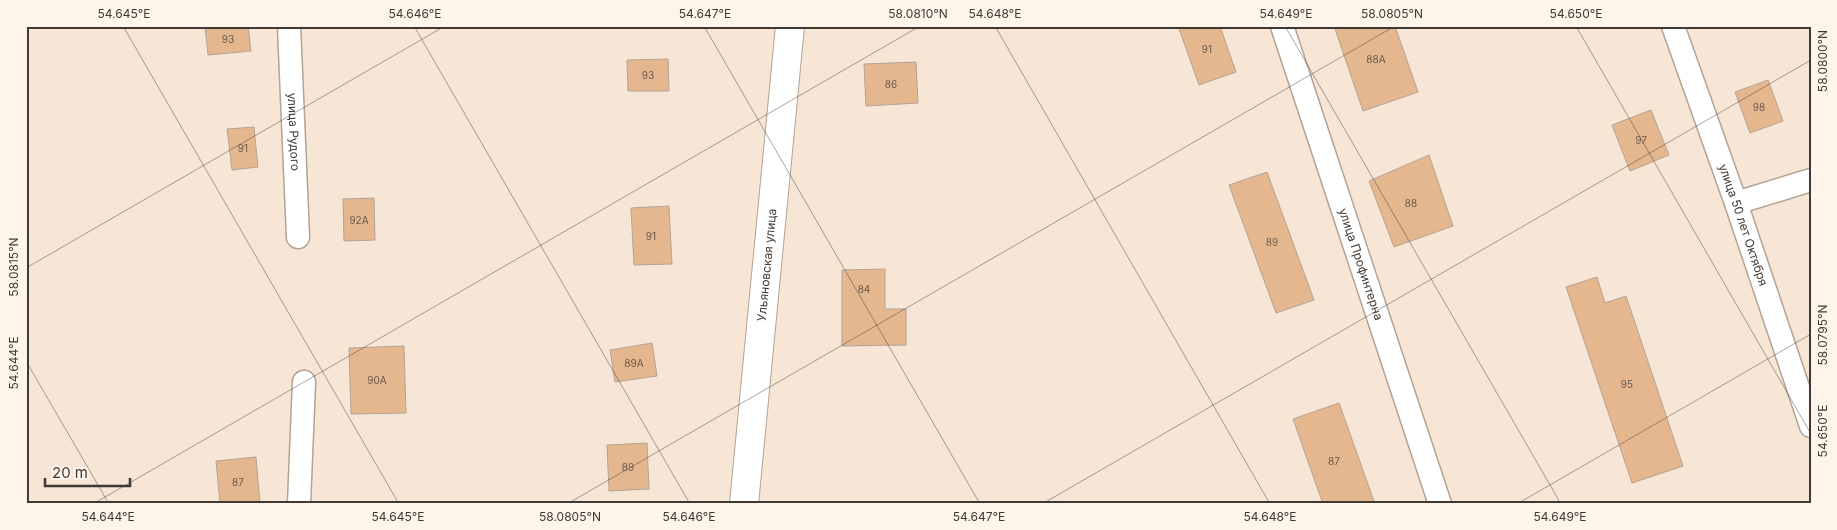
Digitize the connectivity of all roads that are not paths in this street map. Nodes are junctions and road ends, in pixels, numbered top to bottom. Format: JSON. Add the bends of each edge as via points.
{"nodes":[{"id":1,"x":290,"y":26,"type":"edge"},
{"id":2,"x":790,"y":26,"type":"edge"},
{"id":3,"x":1282,"y":26,"type":"edge"},
{"id":4,"x":1673,"y":26,"type":"edge"},
{"id":5,"x":1811,"y":180,"type":"edge"},
{"id":6,"x":1736,"y":203,"type":"junction"},
{"id":7,"x":298,"y":237,"type":"dead end"},
{"id":8,"x":304,"y":382,"type":"dead end"},
{"id":9,"x":1811,"y":426,"type":"edge"},
{"id":10,"x":299,"y":504,"type":"edge"},
{"id":11,"x":744,"y":504,"type":"edge"},
{"id":12,"x":1440,"y":504,"type":"edge"}],
"edges":[{"from":1,"to":7,"type":"street","name":"улица Рудого"},
{"from":2,"to":11,"type":"street","name":"Ульяновская улица"},
{"from":3,"to":12,"type":"street","name":"улица Профинтерна"},
{"from":4,"to":6,"type":"street","name":"улица 50 лет Октября"},
{"from":5,"to":6,"type":"street"},
{"from":6,"to":9,"type":"street","name":"улица 50 лет Октября"},
{"from":8,"to":10,"type":"street"}]}
